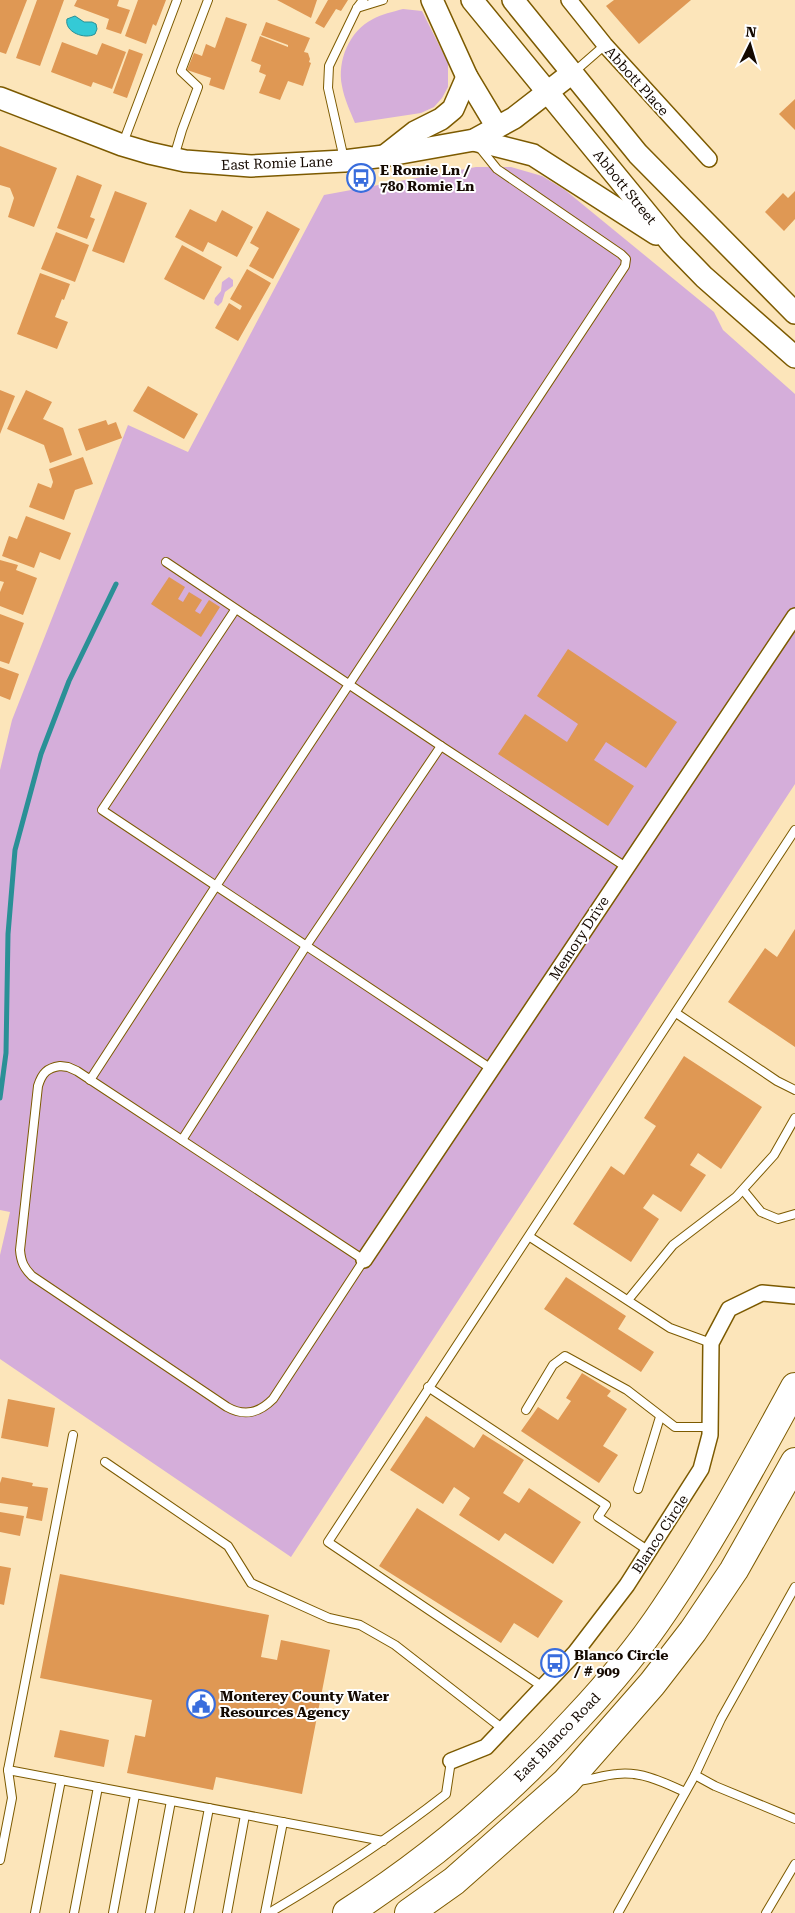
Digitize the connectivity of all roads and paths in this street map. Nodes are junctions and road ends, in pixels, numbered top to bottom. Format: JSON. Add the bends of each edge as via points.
{"nodes":[{"id":1,"x":177,"y":0,"type":"edge"},
{"id":2,"x":208,"y":0,"type":"edge"},
{"id":3,"x":363,"y":0,"type":"edge"},
{"id":4,"x":383,"y":0,"type":"edge"},
{"id":5,"x":432,"y":0,"type":"edge"},
{"id":6,"x":472,"y":0,"type":"edge"},
{"id":7,"x":513,"y":0,"type":"edge"},
{"id":8,"x":569,"y":0,"type":"edge"},
{"id":9,"x":357,"y":8,"type":"junction"},
{"id":10,"x":605,"y":45,"type":"junction"},
{"id":11,"x":572,"y":73,"type":"junction"},
{"id":12,"x":467,"y":77,"type":"junction"},
{"id":13,"x":547,"y":92,"type":"junction"},
{"id":14,"x":0,"y":98,"type":"edge"},
{"id":15,"x":496,"y":127,"type":"junction"},
{"id":16,"x":474,"y":140,"type":"junction"},
{"id":17,"x":122,"y":145,"type":"junction"},
{"id":18,"x":384,"y":156,"type":"junction"},
{"id":19,"x":173,"y":159,"type":"junction"},
{"id":20,"x":709,"y":160,"type":"dead end"},
{"id":21,"x":344,"y":161,"type":"junction"},
{"id":22,"x":672,"y":244,"type":"junction"},
{"id":23,"x":795,"y":313,"type":"edge"},
{"id":24,"x":795,"y":357,"type":"edge"},
{"id":25,"x":166,"y":562,"type":"dead end"},
{"id":26,"x":234,"y":610,"type":"junction"},
{"id":27,"x":795,"y":616,"type":"edge"},
{"id":28,"x":350,"y":685,"type":"junction"},
{"id":29,"x":440,"y":746,"type":"junction"},
{"id":30,"x":795,"y":830,"type":"edge"},
{"id":31,"x":626,"y":867,"type":"junction"},
{"id":32,"x":216,"y":886,"type":"junction"},
{"id":33,"x":306,"y":946,"type":"junction"},
{"id":34,"x":676,"y":1013,"type":"junction"},
{"id":35,"x":493,"y":1070,"type":"junction"},
{"id":36,"x":90,"y":1080,"type":"junction"},
{"id":37,"x":795,"y":1090,"type":"edge"},
{"id":38,"x":795,"y":1118,"type":"edge"},
{"id":39,"x":182,"y":1140,"type":"junction"},
{"id":40,"x":742,"y":1190,"type":"junction"},
{"id":41,"x":795,"y":1214,"type":"edge"},
{"id":42,"x":530,"y":1236,"type":"junction"},
{"id":43,"x":364,"y":1260,"type":"junction"},
{"id":44,"x":795,"y":1296,"type":"edge"},
{"id":45,"x":628,"y":1300,"type":"junction"},
{"id":46,"x":711,"y":1343,"type":"junction"},
{"id":47,"x":428,"y":1387,"type":"junction"},
{"id":48,"x":795,"y":1387,"type":"edge"},
{"id":49,"x":526,"y":1410,"type":"dead end"},
{"id":50,"x":660,"y":1416,"type":"junction"},
{"id":51,"x":710,"y":1427,"type":"junction"},
{"id":52,"x":73,"y":1435,"type":"dead end"},
{"id":53,"x":105,"y":1462,"type":"dead end"},
{"id":54,"x":795,"y":1462,"type":"edge"},
{"id":55,"x":638,"y":1489,"type":"dead end"},
{"id":56,"x":649,"y":1551,"type":"junction"},
{"id":57,"x":795,"y":1587,"type":"edge"},
{"id":58,"x":543,"y":1688,"type":"junction"},
{"id":59,"x":503,"y":1729,"type":"junction"},
{"id":60,"x":451,"y":1761,"type":"joint"},
{"id":61,"x":8,"y":1770,"type":"junction"},
{"id":62,"x":695,"y":1775,"type":"junction"},
{"id":63,"x":61,"y":1780,"type":"junction"},
{"id":64,"x":566,"y":1782,"type":"junction"},
{"id":65,"x":98,"y":1787,"type":"junction"},
{"id":66,"x":685,"y":1792,"type":"junction"},
{"id":67,"x":136,"y":1794,"type":"junction"},
{"id":68,"x":171,"y":1801,"type":"junction"},
{"id":69,"x":209,"y":1808,"type":"junction"},
{"id":70,"x":244,"y":1815,"type":"junction"},
{"id":71,"x":795,"y":1820,"type":"edge"},
{"id":72,"x":283,"y":1822,"type":"junction"},
{"id":73,"x":383,"y":1841,"type":"junction"},
{"id":74,"x":0,"y":1860,"type":"edge"},
{"id":75,"x":795,"y":1864,"type":"edge"},
{"id":76,"x":36,"y":1913,"type":"edge"},
{"id":77,"x":74,"y":1913,"type":"edge"},
{"id":78,"x":112,"y":1913,"type":"edge"},
{"id":79,"x":150,"y":1913,"type":"edge"},
{"id":80,"x":189,"y":1913,"type":"edge"},
{"id":81,"x":227,"y":1913,"type":"edge"},
{"id":82,"x":267,"y":1913,"type":"edge"},
{"id":83,"x":347,"y":1913,"type":"edge"},
{"id":84,"x":409,"y":1913,"type":"edge"},
{"id":85,"x":618,"y":1913,"type":"edge"},
{"id":86,"x":766,"y":1913,"type":"edge"}],
"edges":[{"from":1,"to":17,"type":"lane"},
{"from":2,"to":19,"type":"lane","via":[[182,71],[198,88]]},
{"from":3,"to":9,"type":"lane"},
{"from":4,"to":9,"type":"lane"},
{"from":5,"to":12,"type":"main road"},
{"from":6,"to":13,"type":"main road","name":"Abbott Street"},
{"from":7,"to":11,"type":"main road"},
{"from":8,"to":10,"type":"street","name":"Abbott Place"},
{"from":9,"to":21,"type":"lane","via":[[329,66],[328,88]]},
{"from":10,"to":11,"type":"lane"},
{"from":10,"to":20,"type":"street","name":"Abbott Place"},
{"from":11,"to":13,"type":"main road","name":"East Romie Lane"},
{"from":11,"to":23,"type":"main road","via":[[638,154]]},
{"from":12,"to":15,"type":"main road"},
{"from":12,"to":18,"type":"main road","via":[[453,109]]},
{"from":13,"to":15,"type":"main road","name":"East Romie Lane","via":[[514,118]]},
{"from":13,"to":22,"type":"main road","name":"Abbott Street"},
{"from":14,"to":17,"type":"main road","name":"East Romie Lane"},
{"from":15,"to":16,"type":"main road","name":"East Romie Lane"},
{"from":16,"to":18,"type":"main road","name":"East Romie Lane"},
{"from":16,"to":22,"type":"main road","via":[[532,155]]},
{"from":16,"to":28,"type":"lane","via":[[497,168],[621,254],[626,259],[625,266]]},
{"from":17,"to":19,"type":"main road","name":"East Romie Lane"},
{"from":18,"to":21,"type":"main road","name":"East Romie Lane"},
{"from":19,"to":21,"type":"main road","name":"East Romie Lane","via":[[251,166]]},
{"from":22,"to":24,"type":"main road","name":"Abbott Street","via":[[704,277]]},
{"from":25,"to":26,"type":"lane"},
{"from":26,"to":28,"type":"lane"},
{"from":26,"to":32,"type":"lane","via":[[102,810]]},
{"from":27,"to":31,"type":"street","name":"Memory Drive"},
{"from":28,"to":29,"type":"lane"},
{"from":28,"to":32,"type":"lane"},
{"from":29,"to":31,"type":"lane"},
{"from":29,"to":33,"type":"lane"},
{"from":30,"to":34,"type":"lane"},
{"from":31,"to":35,"type":"street","name":"Memory Drive"},
{"from":32,"to":33,"type":"lane"},
{"from":32,"to":36,"type":"lane"},
{"from":33,"to":35,"type":"lane"},
{"from":33,"to":39,"type":"lane"},
{"from":34,"to":37,"type":"lane","via":[[777,1082]]},
{"from":34,"to":42,"type":"lane"},
{"from":35,"to":43,"type":"street","name":"Memory Drive"},
{"from":36,"to":39,"type":"lane"},
{"from":36,"to":43,"type":"lane","via":[[60,1066],[46,1071],[41,1077],[20,1250],[24,1268],[227,1407],[247,1413],[258,1411],[274,1399]]},
{"from":38,"to":40,"type":"lane","via":[[774,1155]]},
{"from":39,"to":43,"type":"lane"},
{"from":40,"to":41,"type":"lane","via":[[762,1212],[778,1219]]},
{"from":40,"to":45,"type":"lane","via":[[673,1245]]},
{"from":42,"to":45,"type":"lane"},
{"from":42,"to":47,"type":"lane"},
{"from":44,"to":46,"type":"street","name":"Blanco Circle","via":[[762,1293],[729,1310]]},
{"from":45,"to":46,"type":"lane","via":[[670,1328]]},
{"from":46,"to":51,"type":"street","name":"Blanco Circle"},
{"from":47,"to":56,"type":"lane","via":[[606,1505],[598,1517]]},
{"from":47,"to":58,"type":"lane","via":[[328,1542]]},
{"from":48,"to":83,"type":"highway","name":"East Blanco Road","via":[[722,1520],[664,1610],[616,1676],[540,1759],[467,1826]]},
{"from":49,"to":50,"type":"lane","via":[[553,1365],[565,1356],[626,1390]]},
{"from":50,"to":51,"type":"lane","via":[[675,1427]]},
{"from":50,"to":55,"type":"lane"},
{"from":51,"to":56,"type":"street","name":"Blanco Circle","via":[[701,1469]]},
{"from":52,"to":61,"type":"lane"},
{"from":53,"to":59,"type":"lane","via":[[228,1546],[251,1583],[329,1618],[360,1624],[394,1645]]},
{"from":54,"to":64,"type":"highway","via":[[734,1570],[693,1631],[652,1684]]},
{"from":56,"to":58,"type":"street","name":"Blanco Circle","via":[[603,1617]]},
{"from":57,"to":62,"type":"lane","via":[[721,1718]]},
{"from":58,"to":59,"type":"street","name":"Blanco Circle"},
{"from":59,"to":60,"type":"street","name":"Blanco Circle","via":[[482,1750]]},
{"from":60,"to":73,"type":"lane","via":[[446,1794]]},
{"from":61,"to":63,"type":"lane"},
{"from":61,"to":74,"type":"lane","via":[[12,1798]]},
{"from":62,"to":66,"type":"lane"},
{"from":62,"to":71,"type":"lane"},
{"from":63,"to":65,"type":"lane"},
{"from":63,"to":76,"type":"lane"},
{"from":64,"to":66,"type":"lane","via":[[635,1773]]},
{"from":64,"to":84,"type":"highway","via":[[454,1881]]},
{"from":65,"to":67,"type":"lane"},
{"from":65,"to":77,"type":"lane"},
{"from":66,"to":85,"type":"lane"},
{"from":67,"to":68,"type":"lane"},
{"from":67,"to":78,"type":"lane"},
{"from":68,"to":69,"type":"lane"},
{"from":68,"to":79,"type":"lane"},
{"from":69,"to":70,"type":"lane"},
{"from":69,"to":80,"type":"lane"},
{"from":70,"to":72,"type":"lane"},
{"from":70,"to":81,"type":"lane"},
{"from":72,"to":73,"type":"lane"},
{"from":72,"to":82,"type":"lane"},
{"from":73,"to":82,"type":"lane","via":[[314,1887]]},
{"from":75,"to":86,"type":"lane"}]}
